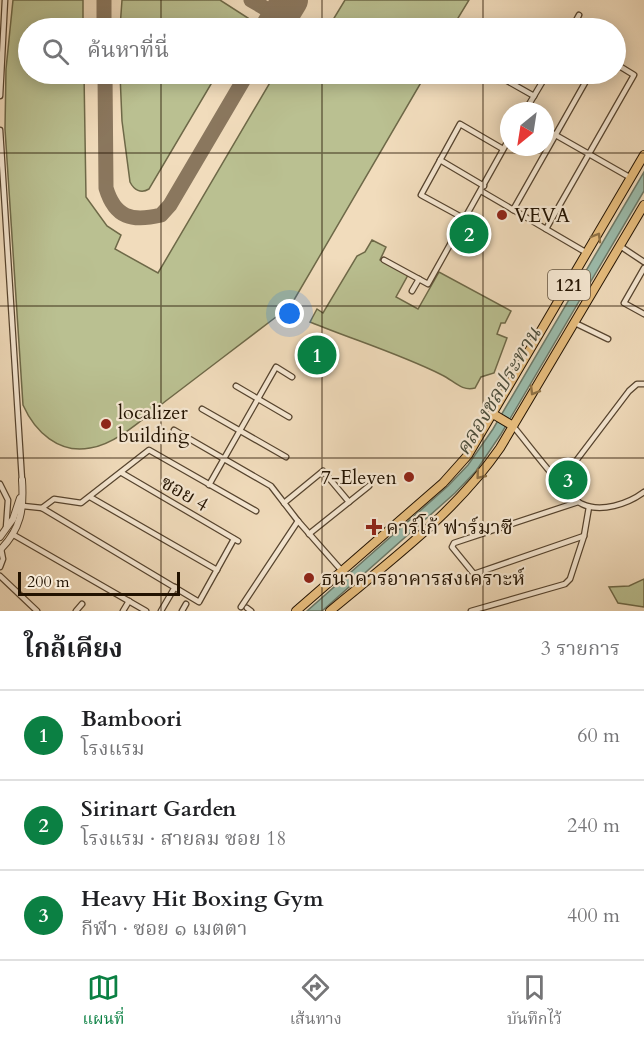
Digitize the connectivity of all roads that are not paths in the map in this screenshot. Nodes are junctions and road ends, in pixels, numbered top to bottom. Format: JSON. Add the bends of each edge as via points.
{"nodes":[{"id":1,"x":5,"y":0,"type":"edge"},
{"id":2,"x":579,"y":15,"type":"dead end"},
{"id":3,"x":577,"y":18,"type":"edge"},
{"id":4,"x":626,"y":70,"type":"edge"},
{"id":5,"x":0,"y":73,"type":"edge"},
{"id":6,"x":513,"y":84,"type":"edge"},
{"id":7,"x":541,"y":84,"type":"edge"},
{"id":8,"x":585,"y":84,"type":"edge"},
{"id":9,"x":0,"y":96,"type":"edge"},
{"id":10,"x":534,"y":96,"type":"junction"},
{"id":11,"x":530,"y":102,"type":"edge"},
{"id":12,"x":0,"y":130,"type":"edge"},
{"id":13,"x":556,"y":135,"type":"junction"},
{"id":14,"x":500,"y":147,"type":"edge"},
{"id":15,"x":588,"y":154,"type":"junction"},
{"id":16,"x":500,"y":155,"type":"edge"},
{"id":17,"x":644,"y":155,"type":"edge"},
{"id":18,"x":440,"y":160,"type":"junction"},
{"id":19,"x":631,"y":178,"type":"junction"},
{"id":20,"x":483,"y":188,"type":"junction"},
{"id":21,"x":644,"y":205,"type":"edge"},
{"id":22,"x":513,"y":210,"type":"junction"},
{"id":23,"x":465,"y":219,"type":"junction"},
{"id":24,"x":546,"y":229,"type":"junction"},
{"id":25,"x":620,"y":246,"type":"junction"},
{"id":26,"x":587,"y":253,"type":"junction"},
{"id":27,"x":384,"y":260,"type":"dead end"},
{"id":28,"x":644,"y":262,"type":"edge"},
{"id":29,"x":644,"y":268,"type":"edge"},
{"id":30,"x":418,"y":279,"type":"junction"},
{"id":31,"x":412,"y":291,"type":"dead end"},
{"id":32,"x":644,"y":314,"type":"edge"},
{"id":33,"x":575,"y":323,"type":"junction"},
{"id":34,"x":608,"y":339,"type":"dead end"},
{"id":35,"x":292,"y":376,"type":"dead end"},
{"id":36,"x":644,"y":384,"type":"edge"},
{"id":37,"x":236,"y":386,"type":"dead end"},
{"id":38,"x":258,"y":399,"type":"junction"},
{"id":39,"x":202,"y":409,"type":"dead end"},
{"id":40,"x":496,"y":416,"type":"junction"},
{"id":41,"x":290,"y":417,"type":"dead end"},
{"id":42,"x":511,"y":425,"type":"junction"},
{"id":43,"x":174,"y":430,"type":"dead end"},
{"id":44,"x":240,"y":431,"type":"junction"},
{"id":45,"x":286,"y":457,"type":"dead end"},
{"id":46,"x":224,"y":459,"type":"junction"},
{"id":47,"x":122,"y":473,"type":"junction"},
{"id":48,"x":22,"y":480,"type":"junction"},
{"id":49,"x":560,"y":482,"type":"junction"},
{"id":50,"x":0,"y":484,"type":"edge"},
{"id":51,"x":209,"y":485,"type":"junction"},
{"id":52,"x":369,"y":486,"type":"dead end"},
{"id":53,"x":644,"y":492,"type":"edge"},
{"id":54,"x":90,"y":496,"type":"junction"},
{"id":55,"x":349,"y":502,"type":"junction"},
{"id":56,"x":578,"y":502,"type":"junction"},
{"id":57,"x":284,"y":503,"type":"junction"},
{"id":58,"x":23,"y":506,"type":"junction"},
{"id":59,"x":589,"y":507,"type":"junction"},
{"id":60,"x":42,"y":508,"type":"junction"},
{"id":61,"x":256,"y":511,"type":"dead end"},
{"id":62,"x":298,"y":521,"type":"junction"},
{"id":63,"x":9,"y":532,"type":"junction"},
{"id":64,"x":309,"y":534,"type":"junction"},
{"id":65,"x":584,"y":536,"type":"junction"},
{"id":66,"x":0,"y":537,"type":"edge"},
{"id":67,"x":1,"y":547,"type":"edge"},
{"id":68,"x":0,"y":567,"type":"edge"},
{"id":69,"x":216,"y":570,"type":"junction"},
{"id":70,"x":342,"y":571,"type":"junction"},
{"id":71,"x":0,"y":576,"type":"edge"},
{"id":72,"x":174,"y":587,"type":"junction"},
{"id":73,"x":129,"y":601,"type":"junction"},
{"id":74,"x":82,"y":604,"type":"dead end"},
{"id":75,"x":186,"y":604,"type":"dead end"},
{"id":76,"x":246,"y":609,"type":"edge"},
{"id":77,"x":37,"y":611,"type":"edge"},
{"id":78,"x":76,"y":611,"type":"edge"},
{"id":79,"x":123,"y":611,"type":"edge"},
{"id":80,"x":146,"y":611,"type":"edge"},
{"id":81,"x":161,"y":611,"type":"edge"},
{"id":82,"x":182,"y":611,"type":"edge"},
{"id":83,"x":296,"y":611,"type":"edge"},
{"id":84,"x":330,"y":611,"type":"edge"},
{"id":85,"x":471,"y":611,"type":"edge"}],
"edges":[{"from":1,"to":5,"type":"street"},
{"from":2,"to":3,"type":"street"},
{"from":4,"to":15,"type":"street","via":[[634,75]]},
{"from":5,"to":9,"type":"street"},
{"from":6,"to":10,"type":"street"},
{"from":7,"to":10,"type":"street"},
{"from":8,"to":13,"type":"street"},
{"from":10,"to":11,"type":"street"},
{"from":12,"to":48,"type":"street"},
{"from":13,"to":15,"type":"street"},
{"from":13,"to":22,"type":"street"},
{"from":14,"to":18,"type":"street","via":[[460,124]]},
{"from":15,"to":19,"type":"street"},
{"from":15,"to":24,"type":"street"},
{"from":16,"to":20,"type":"street"},
{"from":17,"to":19,"type":"main road","number":"121"},
{"from":18,"to":20,"type":"street"},
{"from":18,"to":23,"type":"street","via":[[421,195]]},
{"from":26,"to":19,"type":"main road","number":"121","one_way":true},
{"from":20,"to":22,"type":"street"},
{"from":20,"to":23,"type":"street"},
{"from":21,"to":25,"type":"main road","number":"121"},
{"from":22,"to":24,"type":"street"},
{"from":23,"to":30,"type":"street","via":[[428,284]]},
{"from":24,"to":26,"type":"street"},
{"from":25,"to":28,"type":"street"},
{"from":25,"to":33,"type":"main road","number":"121"},
{"from":26,"to":40,"type":"main road","number":"121"},
{"from":27,"to":30,"type":"street"},
{"from":29,"to":32,"type":"street","via":[[624,303]]},
{"from":30,"to":31,"type":"street"},
{"from":33,"to":34,"type":"street"},
{"from":33,"to":42,"type":"main road","number":"121","one_way":true},
{"from":35,"to":38,"type":"street","via":[[276,367]]},
{"from":36,"to":49,"type":"street","via":[[629,391]]},
{"from":37,"to":38,"type":"street"},
{"from":38,"to":41,"type":"street"},
{"from":38,"to":44,"type":"street"},
{"from":39,"to":44,"type":"street"},
{"from":40,"to":42,"type":"main road"},
{"from":40,"to":70,"type":"main road","number":"121","via":[[456,471]]},
{"from":42,"to":49,"type":"street"},
{"from":42,"to":84,"type":"main road","number":"121","one_way":true,"via":[[491,461],[461,498]]},
{"from":43,"to":46,"type":"street"},
{"from":44,"to":45,"type":"street"},
{"from":44,"to":46,"type":"street"},
{"from":46,"to":51,"type":"street"},
{"from":46,"to":57,"type":"street","via":[[271,486]]},
{"from":47,"to":51,"type":"street","via":[[149,450]]},
{"from":47,"to":54,"type":"street"},
{"from":47,"to":69,"type":"street","name":"ซอย 4","via":[[236,540]]},
{"from":48,"to":58,"type":"street"},
{"from":48,"to":63,"type":"street"},
{"from":49,"to":56,"type":"street"},
{"from":50,"to":63,"type":"street","via":[[8,500]]},
{"from":51,"to":61,"type":"street"},
{"from":52,"to":55,"type":"street"},
{"from":53,"to":59,"type":"street","via":[[624,503]]},
{"from":54,"to":60,"type":"street","via":[[77,504],[52,500]]},
{"from":54,"to":69,"type":"street"},
{"from":55,"to":57,"type":"street","via":[[323,471]]},
{"from":55,"to":64,"type":"street"},
{"from":56,"to":59,"type":"street"},
{"from":56,"to":65,"type":"street","via":[[454,543],[452,547],[474,574]]},
{"from":57,"to":62,"type":"street"},
{"from":58,"to":60,"type":"street"},
{"from":58,"to":63,"type":"street","via":[[21,518]]},
{"from":59,"to":65,"type":"street"},
{"from":60,"to":72,"type":"street"},
{"from":62,"to":64,"type":"street"},
{"from":62,"to":76,"type":"street"},
{"from":63,"to":66,"type":"street"},
{"from":63,"to":67,"type":"street"},
{"from":63,"to":73,"type":"street"},
{"from":64,"to":70,"type":"street"},
{"from":65,"to":85,"type":"street","via":[[565,584]]},
{"from":67,"to":68,"type":"street"},
{"from":69,"to":72,"type":"street","via":[[199,602]]},
{"from":70,"to":83,"type":"main road","number":"121"},
{"from":71,"to":77,"type":"street"},
{"from":72,"to":81,"type":"street"},
{"from":73,"to":79,"type":"street"},
{"from":73,"to":80,"type":"street"},
{"from":74,"to":78,"type":"street"},
{"from":75,"to":82,"type":"street"}]}
